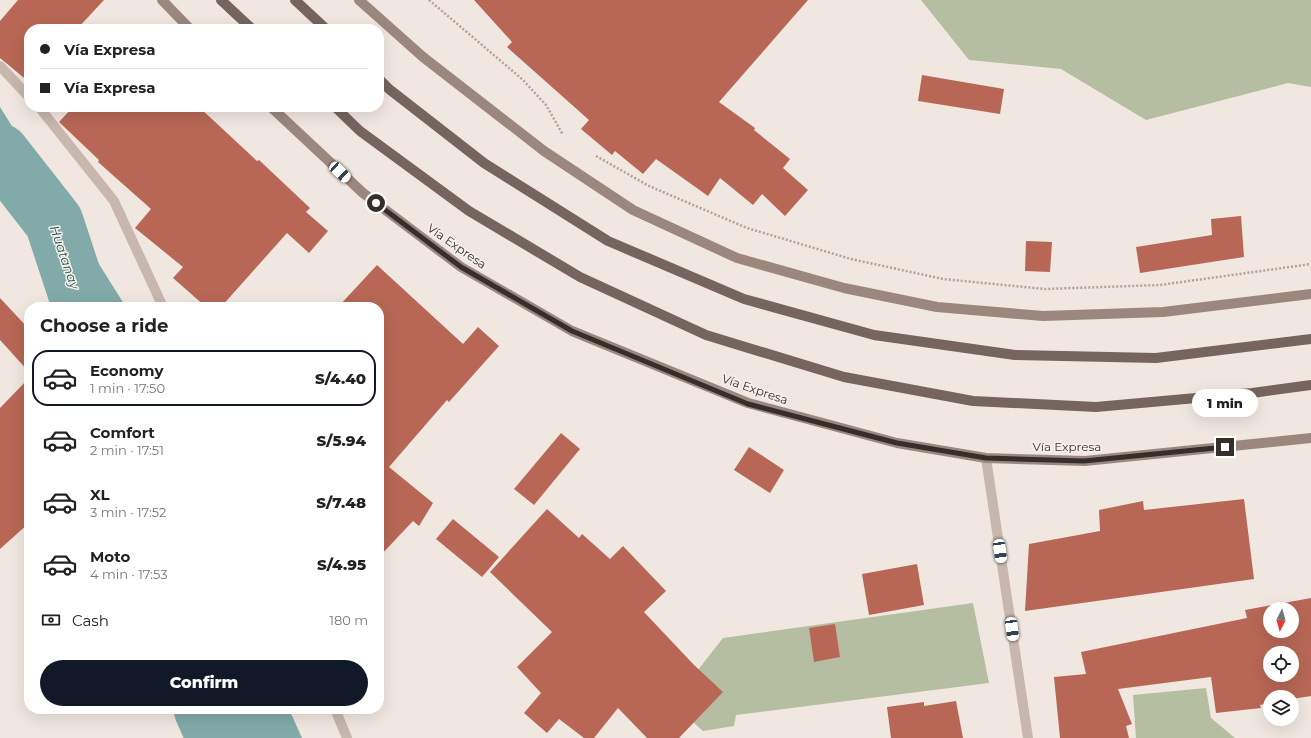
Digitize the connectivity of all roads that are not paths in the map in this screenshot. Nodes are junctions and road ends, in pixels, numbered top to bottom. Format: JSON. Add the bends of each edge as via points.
{"nodes":[{"id":1,"x":162,"y":0,"type":"edge"},
{"id":2,"x":221,"y":0,"type":"edge"},
{"id":3,"x":295,"y":0,"type":"edge"},
{"id":4,"x":359,"y":0,"type":"edge"},
{"id":5,"x":185,"y":24,"type":"edge"},
{"id":6,"x":247,"y":24,"type":"edge"},
{"id":7,"x":321,"y":24,"type":"edge"},
{"id":8,"x":0,"y":66,"type":"edge"},
{"id":9,"x":384,"y":84,"type":"edge"},
{"id":10,"x":24,"y":91,"type":"edge"},
{"id":11,"x":43,"y":112,"type":"edge"},
{"id":12,"x":277,"y":112,"type":"edge"},
{"id":13,"x":340,"y":112,"type":"edge"},
{"id":14,"x":1311,"y":294,"type":"edge"},
{"id":15,"x":161,"y":302,"type":"edge"},
{"id":16,"x":1311,"y":339,"type":"edge"},
{"id":17,"x":1311,"y":385,"type":"edge"},
{"id":18,"x":1311,"y":438,"type":"edge"},
{"id":19,"x":986,"y":458,"type":"junction"},
{"id":20,"x":337,"y":714,"type":"edge"},
{"id":21,"x":347,"y":738,"type":"edge"},
{"id":22,"x":1028,"y":738,"type":"edge"}],
"edges":[{"from":1,"to":5,"type":"main road"},
{"from":2,"to":6,"type":"main road"},
{"from":3,"to":7,"type":"main road"},
{"from":4,"to":14,"type":"main road","via":[[423,57],[544,152],[633,210],[738,258],[844,288],[937,308],[1043,316],[1163,312]]},
{"from":8,"to":10,"type":"street"},
{"from":9,"to":16,"type":"main road","via":[[484,163],[608,241],[744,299],[874,335],[1015,355],[1156,358]]},
{"from":11,"to":15,"type":"street","via":[[114,201]]},
{"from":12,"to":19,"type":"main road","name":"Vía Expresa","via":[[364,193],[461,267],[572,331],[748,404],[897,443]]},
{"from":13,"to":17,"type":"main road","via":[[360,131],[469,211],[580,277],[706,335],[844,377],[973,401],[1096,407]]},
{"from":18,"to":19,"type":"main road","name":"Vía Expresa","via":[[1084,461]]},
{"from":19,"to":22,"type":"street"},
{"from":20,"to":21,"type":"street"}]}
